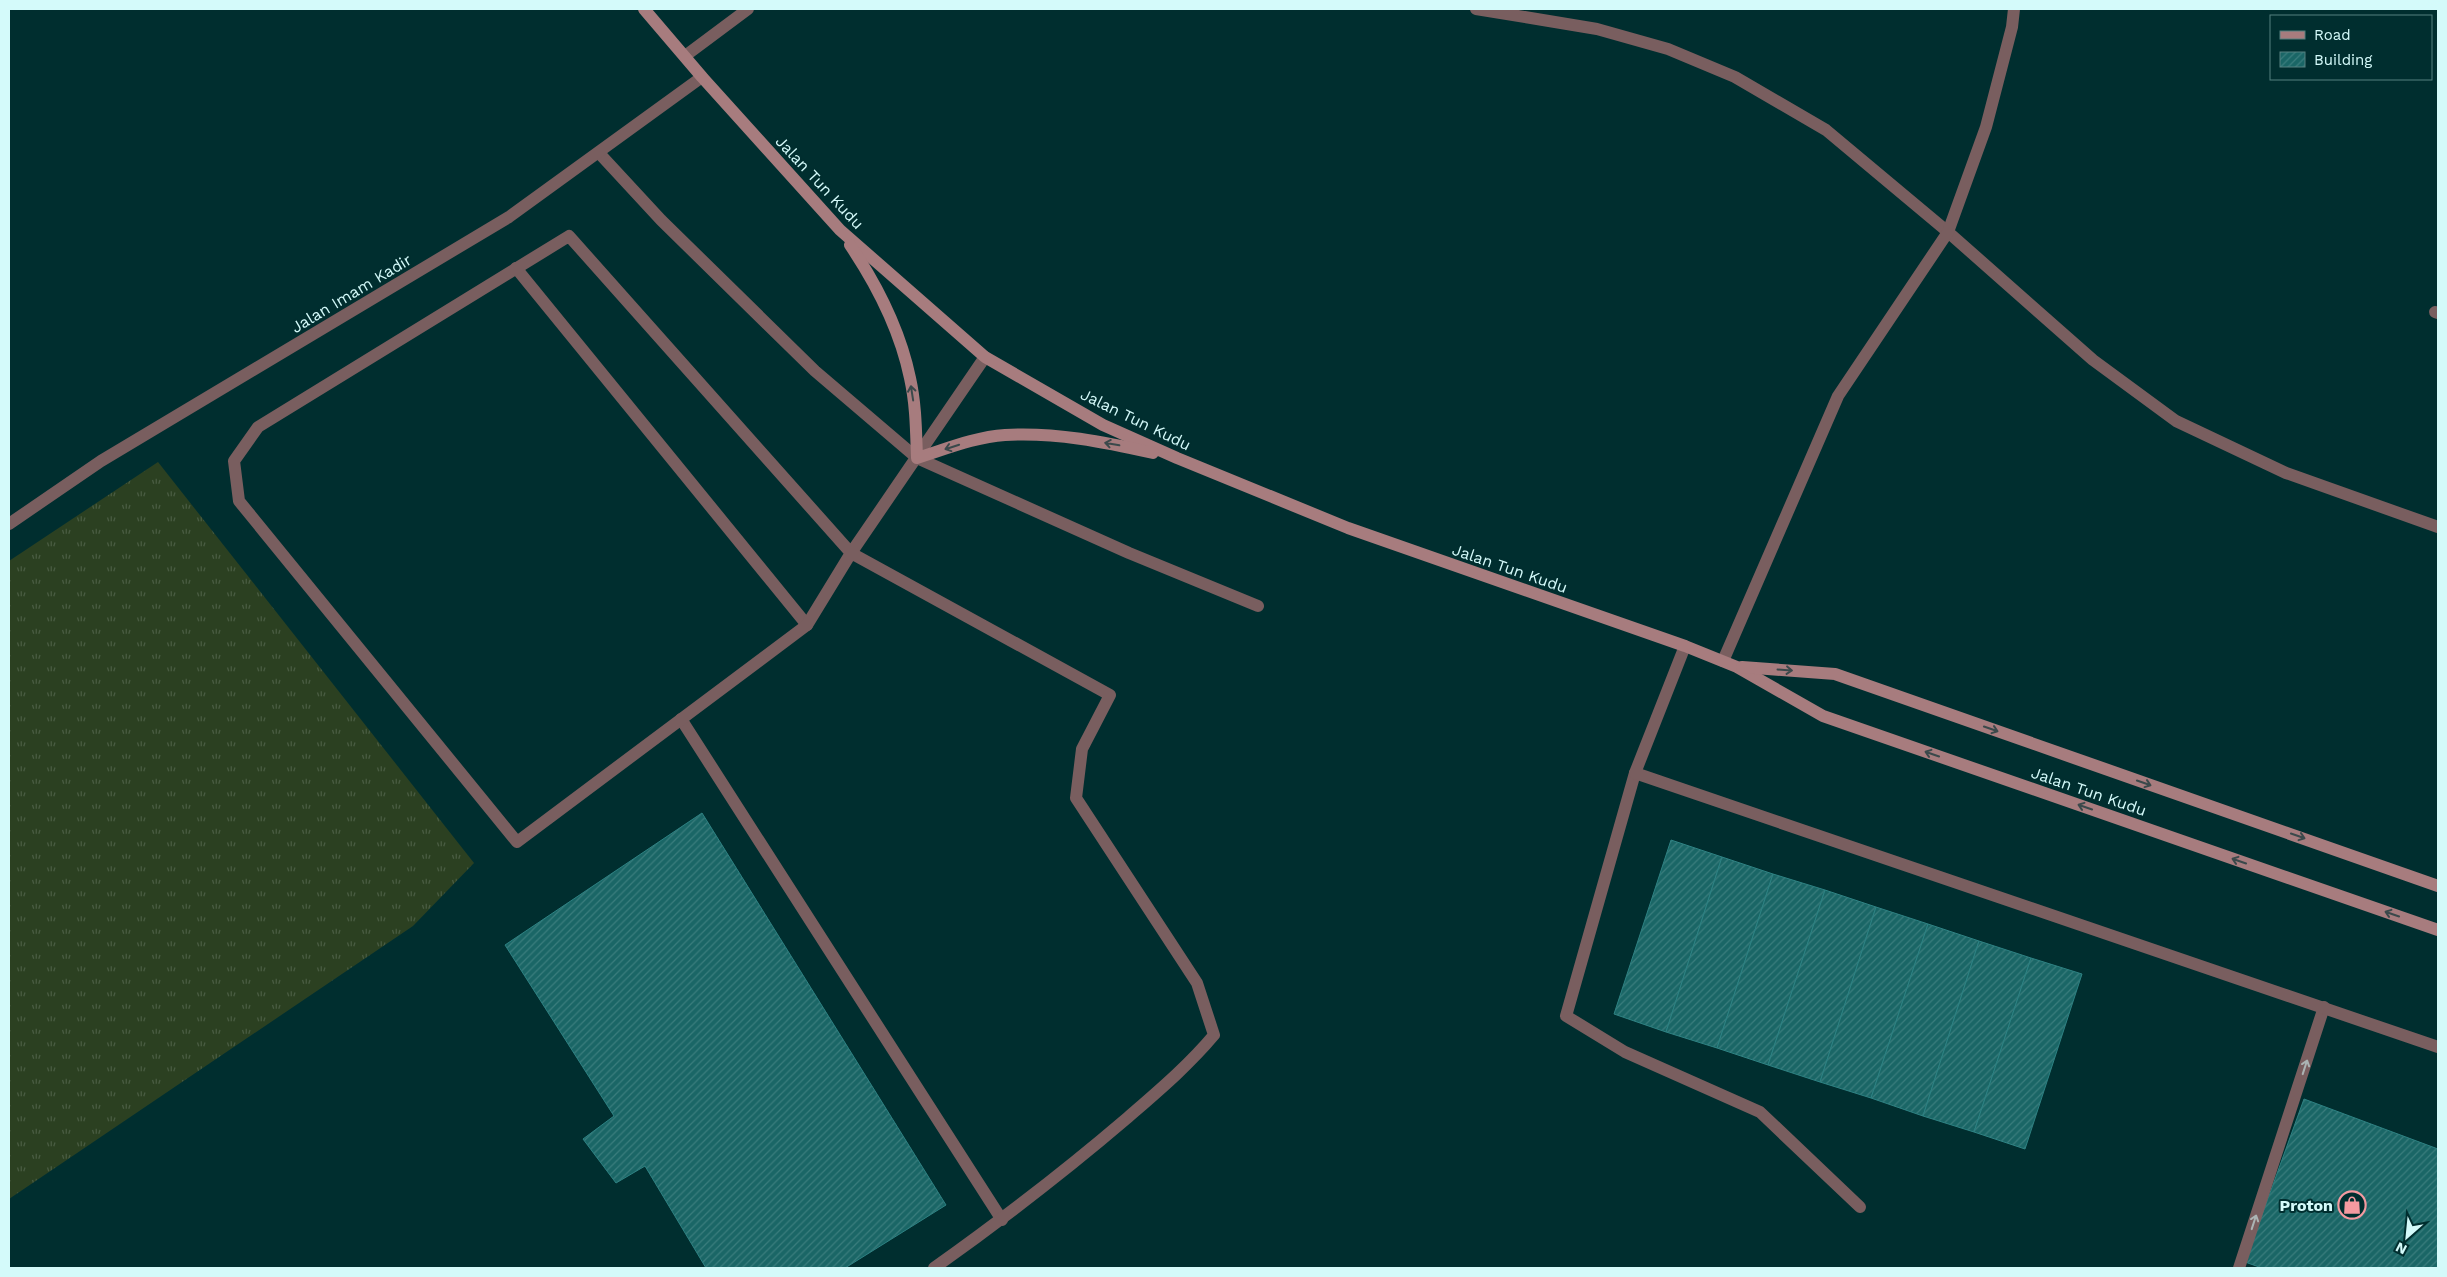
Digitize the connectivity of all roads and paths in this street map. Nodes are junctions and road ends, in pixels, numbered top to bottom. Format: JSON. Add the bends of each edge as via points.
{"nodes":[{"id":1,"x":644,"y":9,"type":"edge"},
{"id":2,"x":748,"y":9,"type":"edge"},
{"id":3,"x":1476,"y":9,"type":"edge"},
{"id":4,"x":2014,"y":9,"type":"edge"},
{"id":5,"x":685,"y":56,"type":"junction"},
{"id":6,"x":702,"y":77,"type":"junction"},
{"id":7,"x":599,"y":153,"type":"junction"},
{"id":8,"x":840,"y":230,"type":"junction"},
{"id":9,"x":1948,"y":232,"type":"junction"},
{"id":10,"x":516,"y":268,"type":"junction"},
{"id":11,"x":985,"y":356,"type":"junction"},
{"id":12,"x":917,"y":458,"type":"junction"},
{"id":13,"x":1177,"y":458,"type":"junction"},
{"id":14,"x":9,"y":524,"type":"edge"},
{"id":15,"x":2438,"y":527,"type":"edge"},
{"id":16,"x":851,"y":553,"type":"junction"},
{"id":17,"x":1258,"y":606,"type":"dead end"},
{"id":18,"x":806,"y":625,"type":"junction"},
{"id":19,"x":1686,"y":646,"type":"junction"},
{"id":20,"x":1723,"y":661,"type":"junction"},
{"id":21,"x":1737,"y":667,"type":"junction"},
{"id":22,"x":682,"y":719,"type":"junction"},
{"id":23,"x":1636,"y":773,"type":"junction"},
{"id":24,"x":2438,"y":886,"type":"edge"},
{"id":25,"x":2438,"y":930,"type":"edge"},
{"id":26,"x":2324,"y":1007,"type":"junction"},
{"id":27,"x":2438,"y":1046,"type":"edge"},
{"id":28,"x":1860,"y":1207,"type":"dead end"},
{"id":29,"x":1002,"y":1220,"type":"junction"},
{"id":30,"x":934,"y":1268,"type":"edge"},
{"id":31,"x":2239,"y":1268,"type":"edge"}],
"edges":[{"from":1,"to":5,"type":"main road","name":"Jalan Tun Kudu"},
{"from":2,"to":5,"type":"street"},
{"from":3,"to":9,"type":"street","via":[[1597,29],[1668,49],[1735,77],[1826,130]]},
{"from":4,"to":9,"type":"street","via":[[1986,128]]},
{"from":5,"to":6,"type":"main road","name":"Jalan Tun Kudu"},
{"from":6,"to":7,"type":"street","name":"Jalan Imam Kadir"},
{"from":6,"to":8,"type":"main road","name":"Jalan Tun Kudu"},
{"from":7,"to":12,"type":"street","via":[[661,220],[815,371]]},
{"from":7,"to":14,"type":"street","name":"Jalan Imam Kadir","via":[[509,217],[101,461]]},
{"from":8,"to":11,"type":"main road","name":"Jalan Tun Kudu"},
{"from":12,"to":8,"type":"main road","one_way":true,"via":[[916,413],[910,377],[895,331],[873,280]]},
{"from":9,"to":15,"type":"street","via":[[2093,360],[2176,421],[2286,473]]},
{"from":9,"to":20,"type":"street","via":[[1838,396]]},
{"from":10,"to":16,"type":"street","via":[[569,236]]},
{"from":10,"to":18,"type":"street"},
{"from":10,"to":22,"type":"street","via":[[258,427],[234,461],[240,501],[517,842]]},
{"from":11,"to":12,"type":"street"},
{"from":11,"to":13,"type":"main road","name":"Jalan Tun Kudu","via":[[1103,425]]},
{"from":13,"to":12,"type":"main road","one_way":true,"via":[[1058,436],[1005,435],[964,443]]},
{"from":12,"to":16,"type":"street"},
{"from":12,"to":17,"type":"street","via":[[1120,550]]},
{"from":13,"to":19,"type":"main road","name":"Jalan Tun Kudu","via":[[1348,528]]},
{"from":16,"to":18,"type":"street"},
{"from":16,"to":29,"type":"street","via":[[1110,694],[1082,749],[1076,798],[1198,983],[1214,1035],[1184,1068],[1104,1138]]},
{"from":18,"to":22,"type":"street"},
{"from":19,"to":20,"type":"main road","name":"Jalan Tun Kudu"},
{"from":19,"to":23,"type":"street"},
{"from":20,"to":21,"type":"main road","name":"Jalan Tun Kudu"},
{"from":21,"to":24,"type":"main road","name":"Jalan Tun Kudu","one_way":true,"via":[[1835,674]]},
{"from":25,"to":21,"type":"main road","name":"Jalan Tun Kudu","one_way":true,"via":[[1823,716]]},
{"from":22,"to":29,"type":"street"},
{"from":23,"to":26,"type":"street"},
{"from":23,"to":28,"type":"street","via":[[1566,1016],[1625,1052],[1760,1112]]},
{"from":26,"to":27,"type":"street"},
{"from":31,"to":26,"type":"street","one_way":true},
{"from":29,"to":30,"type":"street"}]}
